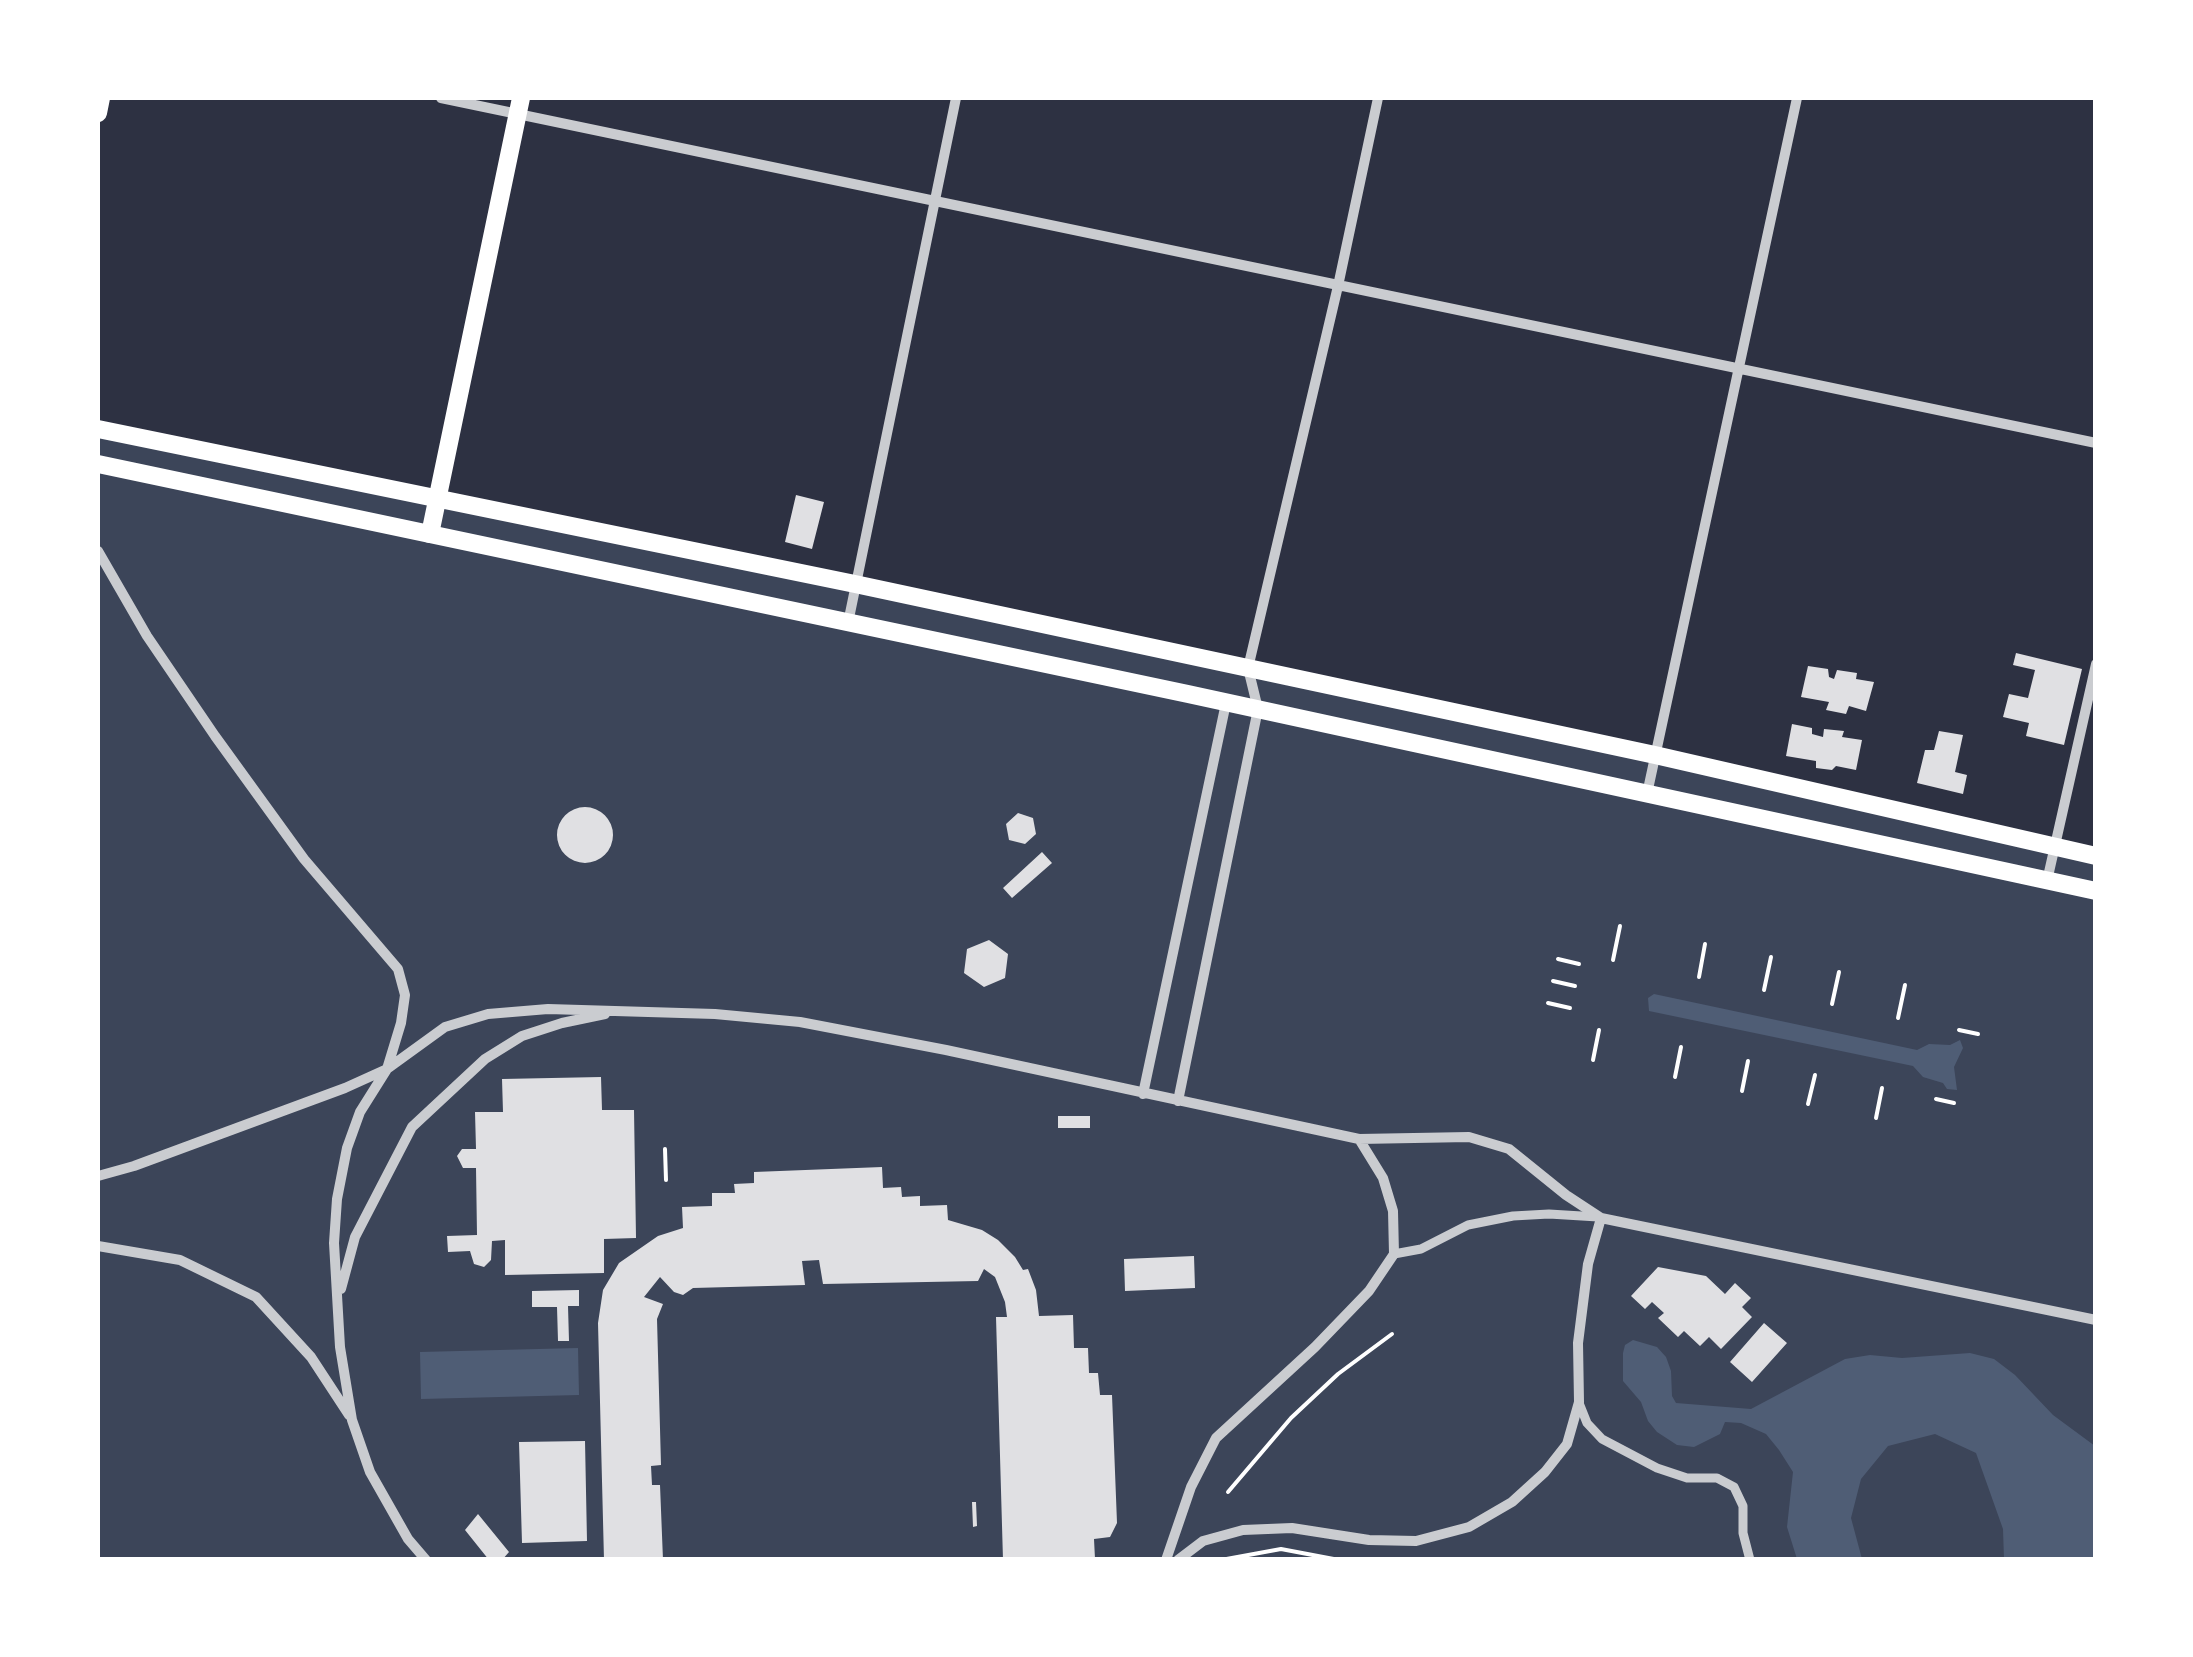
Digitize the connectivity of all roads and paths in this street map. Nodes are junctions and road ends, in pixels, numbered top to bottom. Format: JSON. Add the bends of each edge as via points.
{"nodes":[{"id":1,"x":101,"y":98,"type":"edge"},
{"id":2,"x":442,"y":98,"type":"edge"},
{"id":3,"x":956,"y":98,"type":"edge"},
{"id":4,"x":1378,"y":98,"type":"edge"},
{"id":5,"x":1797,"y":98,"type":"edge"},
{"id":6,"x":520,"y":105,"type":"edge"},
{"id":7,"x":98,"y":113,"type":"edge"},
{"id":8,"x":934,"y":199,"type":"junction"},
{"id":9,"x":1338,"y":286,"type":"junction"},
{"id":10,"x":1738,"y":370,"type":"junction"},
{"id":11,"x":98,"y":429,"type":"edge"},
{"id":12,"x":2096,"y":443,"type":"edge"},
{"id":13,"x":98,"y":464,"type":"edge"},
{"id":14,"x":437,"y":498,"type":"junction"},
{"id":15,"x":430,"y":534,"type":"junction"},
{"id":16,"x":98,"y":551,"type":"edge"},
{"id":17,"x":855,"y":584,"type":"junction"},
{"id":18,"x":848,"y":623,"type":"junction"},
{"id":19,"x":2096,"y":664,"type":"edge"},
{"id":20,"x":1248,"y":668,"type":"junction"},
{"id":21,"x":1226,"y":703,"type":"junction"},
{"id":22,"x":1258,"y":710,"type":"junction"},
{"id":23,"x":1655,"y":754,"type":"junction"},
{"id":24,"x":1647,"y":794,"type":"junction"},
{"id":25,"x":2055,"y":847,"type":"junction"},
{"id":26,"x":2096,"y":856,"type":"edge"},
{"id":27,"x":2047,"y":881,"type":"junction"},
{"id":28,"x":2096,"y":892,"type":"edge"},
{"id":29,"x":1620,"y":926,"type":"dead end"},
{"id":30,"x":1705,"y":944,"type":"dead end"},
{"id":31,"x":1772,"y":958,"type":"dead end"},
{"id":32,"x":1558,"y":959,"type":"dead end"},
{"id":33,"x":1613,"y":960,"type":"dead end"},
{"id":34,"x":1579,"y":964,"type":"dead end"},
{"id":35,"x":1839,"y":972,"type":"dead end"},
{"id":36,"x":1699,"y":977,"type":"dead end"},
{"id":37,"x":1553,"y":981,"type":"dead end"},
{"id":38,"x":1574,"y":986,"type":"dead end"},
{"id":39,"x":1905,"y":986,"type":"dead end"},
{"id":40,"x":1764,"y":990,"type":"dead end"},
{"id":41,"x":1548,"y":1003,"type":"dead end"},
{"id":42,"x":1832,"y":1004,"type":"dead end"},
{"id":43,"x":1570,"y":1008,"type":"dead end"},
{"id":44,"x":626,"y":1010,"type":"junction"},
{"id":45,"x":1898,"y":1018,"type":"dead end"},
{"id":46,"x":1599,"y":1030,"type":"dead end"},
{"id":47,"x":1959,"y":1030,"type":"dead end"},
{"id":48,"x":1978,"y":1034,"type":"dead end"},
{"id":49,"x":1681,"y":1047,"type":"dead end"},
{"id":50,"x":1593,"y":1060,"type":"dead end"},
{"id":51,"x":1748,"y":1061,"type":"dead end"},
{"id":52,"x":386,"y":1069,"type":"junction"},
{"id":53,"x":1815,"y":1074,"type":"dead end"},
{"id":54,"x":1675,"y":1077,"type":"dead end"},
{"id":55,"x":1882,"y":1088,"type":"dead end"},
{"id":56,"x":1742,"y":1091,"type":"dead end"},
{"id":57,"x":1143,"y":1094,"type":"junction"},
{"id":58,"x":1936,"y":1099,"type":"dead end"},
{"id":59,"x":1178,"y":1101,"type":"junction"},
{"id":60,"x":1954,"y":1103,"type":"dead end"},
{"id":61,"x":1808,"y":1104,"type":"dead end"},
{"id":62,"x":1876,"y":1118,"type":"dead end"},
{"id":63,"x":1359,"y":1139,"type":"junction"},
{"id":64,"x":665,"y":1150,"type":"dead end"},
{"id":65,"x":98,"y":1176,"type":"edge"},
{"id":66,"x":666,"y":1180,"type":"dead end"},
{"id":67,"x":1601,"y":1218,"type":"junction"},
{"id":68,"x":98,"y":1246,"type":"edge"},
{"id":69,"x":1394,"y":1254,"type":"junction"},
{"id":70,"x":338,"y":1300,"type":"junction"},
{"id":71,"x":2096,"y":1320,"type":"edge"},
{"id":72,"x":1392,"y":1334,"type":"dead end"},
{"id":73,"x":1579,"y":1402,"type":"junction"},
{"id":74,"x":352,"y":1420,"type":"junction"},
{"id":75,"x":1228,"y":1492,"type":"dead end"},
{"id":76,"x":426,"y":1560,"type":"edge"},
{"id":77,"x":1166,"y":1560,"type":"edge"},
{"id":78,"x":1178,"y":1560,"type":"edge"},
{"id":79,"x":1222,"y":1560,"type":"edge"},
{"id":80,"x":1340,"y":1560,"type":"edge"},
{"id":81,"x":1750,"y":1560,"type":"edge"}],
"edges":[{"from":1,"to":7,"type":"main road"},
{"from":2,"to":6,"type":"street"},
{"from":3,"to":8,"type":"street"},
{"from":4,"to":9,"type":"street"},
{"from":5,"to":10,"type":"street"},
{"from":6,"to":8,"type":"street"},
{"from":6,"to":14,"type":"main road"},
{"from":8,"to":9,"type":"street"},
{"from":8,"to":17,"type":"street"},
{"from":9,"to":10,"type":"street"},
{"from":9,"to":20,"type":"street"},
{"from":10,"to":12,"type":"street"},
{"from":10,"to":23,"type":"street"},
{"from":11,"to":14,"type":"main road"},
{"from":13,"to":15,"type":"main road"},
{"from":14,"to":15,"type":"main road"},
{"from":14,"to":17,"type":"main road"},
{"from":15,"to":18,"type":"main road"},
{"from":16,"to":52,"type":"street","via":[[226,752],[304,859],[398,969],[405,995]]},
{"from":17,"to":18,"type":"street"},
{"from":17,"to":20,"type":"main road"},
{"from":18,"to":21,"type":"main road"},
{"from":19,"to":25,"type":"street"},
{"from":20,"to":22,"type":"street"},
{"from":20,"to":23,"type":"main road"},
{"from":21,"to":22,"type":"main road"},
{"from":21,"to":57,"type":"street"},
{"from":22,"to":24,"type":"main road"},
{"from":22,"to":59,"type":"street"},
{"from":23,"to":24,"type":"street"},
{"from":23,"to":25,"type":"main road"},
{"from":24,"to":27,"type":"main road"},
{"from":25,"to":26,"type":"main road"},
{"from":25,"to":27,"type":"street"},
{"from":27,"to":28,"type":"main road"},
{"from":29,"to":33,"type":"path"},
{"from":30,"to":36,"type":"path"},
{"from":31,"to":40,"type":"path"},
{"from":32,"to":34,"type":"path"},
{"from":35,"to":42,"type":"path"},
{"from":37,"to":38,"type":"path"},
{"from":39,"to":45,"type":"path"},
{"from":41,"to":43,"type":"path"},
{"from":44,"to":52,"type":"street","via":[[488,1014],[446,1027]]},
{"from":44,"to":57,"type":"street","via":[[800,1022]]},
{"from":44,"to":70,"type":"street","via":[[522,1036],[449,1089],[412,1127],[380,1184],[354,1237]]},
{"from":46,"to":50,"type":"path"},
{"from":47,"to":48,"type":"path"},
{"from":49,"to":54,"type":"path"},
{"from":51,"to":56,"type":"path"},
{"from":52,"to":65,"type":"street"},
{"from":52,"to":70,"type":"street","via":[[360,1112],[344,1159],[334,1244]]},
{"from":53,"to":61,"type":"path"},
{"from":55,"to":62,"type":"path"},
{"from":57,"to":59,"type":"street"},
{"from":58,"to":60,"type":"path"},
{"from":59,"to":63,"type":"street"},
{"from":63,"to":67,"type":"street","via":[[1469,1137],[1509,1149]]},
{"from":63,"to":69,"type":"street","via":[[1383,1178],[1393,1211]]},
{"from":64,"to":66,"type":"path"},
{"from":67,"to":69,"type":"street","via":[[1513,1216],[1468,1225],[1421,1249]]},
{"from":67,"to":71,"type":"street"},
{"from":67,"to":73,"type":"street","via":[[1580,1323]]},
{"from":68,"to":74,"type":"street","via":[[180,1260],[256,1296],[311,1357]]},
{"from":69,"to":77,"type":"street","via":[[1315,1347],[1216,1438]]},
{"from":70,"to":74,"type":"street"},
{"from":72,"to":75,"type":"path","via":[[1291,1418]]},
{"from":73,"to":78,"type":"street","via":[[1567,1444],[1545,1472],[1469,1527],[1416,1541],[1292,1528],[1244,1530],[1204,1542]]},
{"from":73,"to":81,"type":"street","via":[[1602,1439],[1657,1468],[1734,1487]]},
{"from":74,"to":76,"type":"street","via":[[370,1472]]},
{"from":79,"to":80,"type":"path","via":[[1281,1549]]}]}
